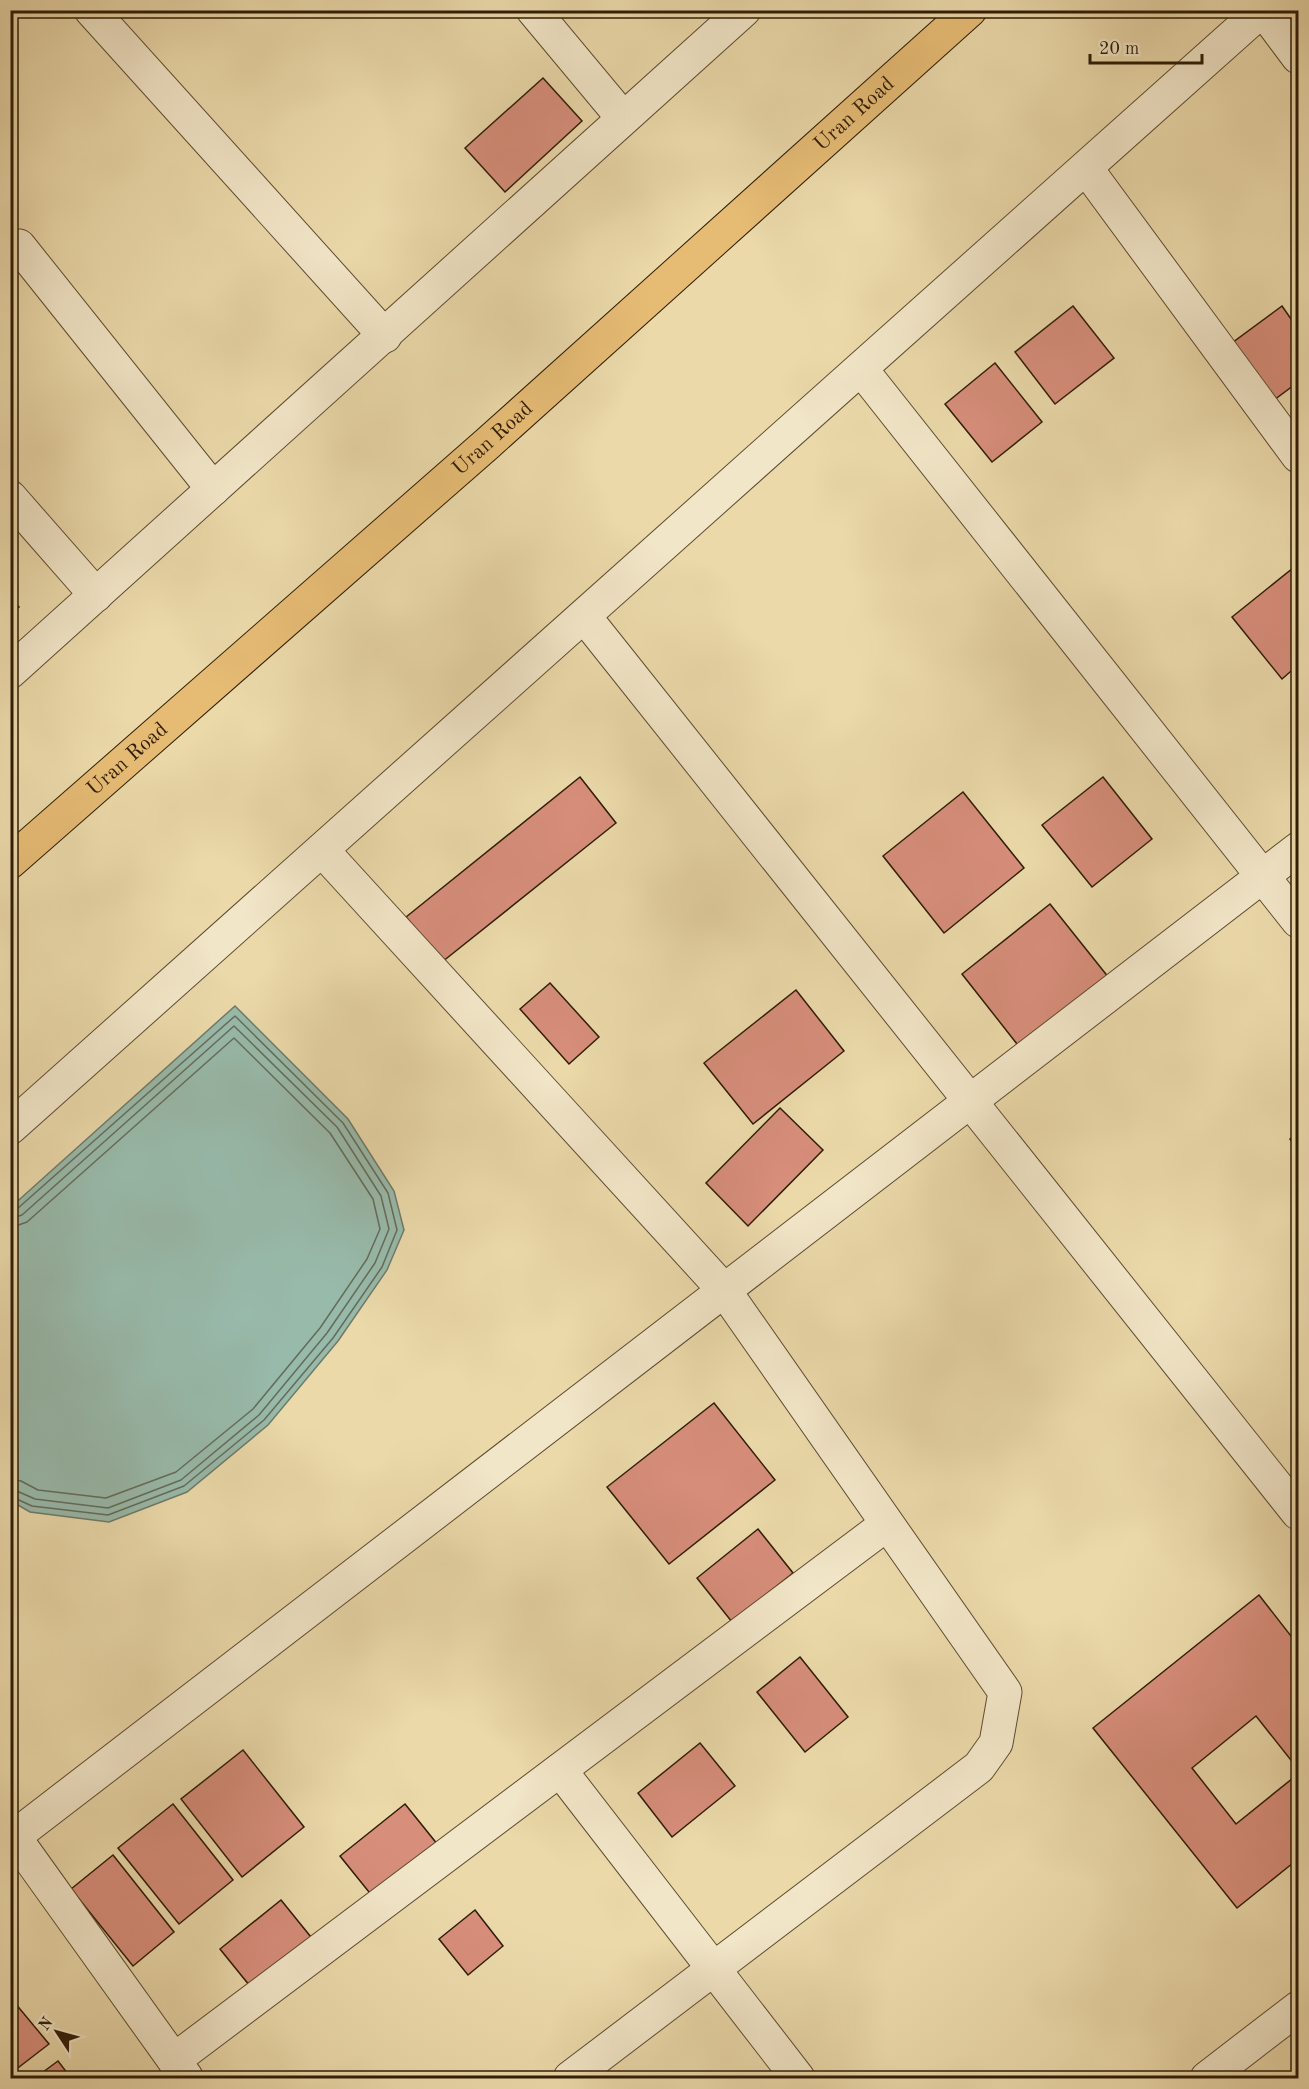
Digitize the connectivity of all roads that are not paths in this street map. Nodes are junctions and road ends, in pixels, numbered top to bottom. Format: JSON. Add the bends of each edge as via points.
{"nodes":[{"id":1,"x":91,"y":10,"type":"edge"},
{"id":2,"x":533,"y":10,"type":"edge"},
{"id":3,"x":744,"y":10,"type":"edge"},
{"id":4,"x":970,"y":10,"type":"edge"},
{"id":5,"x":1262,"y":10,"type":"edge"},
{"id":6,"x":1299,"y":57,"type":"edge"},
{"id":7,"x":623,"y":118,"type":"junction"},
{"id":8,"x":1086,"y":168,"type":"junction"},
{"id":9,"x":19,"y":246,"type":"dead end"},
{"id":10,"x":385,"y":336,"type":"junction"},
{"id":11,"x":861,"y":369,"type":"junction"},
{"id":12,"x":1299,"y":456,"type":"edge"},
{"id":13,"x":213,"y":489,"type":"junction"},
{"id":14,"x":10,"y":497,"type":"edge"},
{"id":15,"x":96,"y":595,"type":"junction"},
{"id":16,"x":584,"y":616,"type":"junction"},
{"id":17,"x":10,"y":672,"type":"edge"},
{"id":18,"x":1299,"y":849,"type":"edge"},
{"id":19,"x":322,"y":850,"type":"junction"},
{"id":20,"x":10,"y":862,"type":"edge"},
{"id":21,"x":1264,"y":875,"type":"junction"},
{"id":22,"x":1299,"y":921,"type":"edge"},
{"id":23,"x":970,"y":1101,"type":"junction"},
{"id":24,"x":10,"y":1128,"type":"edge"},
{"id":25,"x":724,"y":1290,"type":"junction"},
{"id":26,"x":1299,"y":1513,"type":"edge"},
{"id":27,"x":887,"y":1524,"type":"junction"},
{"id":28,"x":560,"y":1770,"type":"junction"},
{"id":29,"x":13,"y":1834,"type":"edge"},
{"id":30,"x":713,"y":1969,"type":"junction"},
{"id":31,"x":1299,"y":2008,"type":"edge"},
{"id":32,"x":180,"y":2069,"type":"edge"},
{"id":33,"x":570,"y":2079,"type":"edge"},
{"id":34,"x":798,"y":2079,"type":"edge"},
{"id":35,"x":1207,"y":2079,"type":"edge"}],
"edges":[{"from":1,"to":10,"type":"street"},
{"from":2,"to":7,"type":"street"},
{"from":3,"to":7,"type":"street"},
{"from":4,"to":20,"type":"main road","name":"Uran Road","via":[[487,444]]},
{"from":5,"to":6,"type":"street"},
{"from":5,"to":8,"type":"street"},
{"from":7,"to":10,"type":"street"},
{"from":8,"to":11,"type":"street"},
{"from":8,"to":12,"type":"street"},
{"from":9,"to":13,"type":"street"},
{"from":10,"to":13,"type":"street"},
{"from":11,"to":16,"type":"street"},
{"from":11,"to":21,"type":"street"},
{"from":13,"to":15,"type":"street"},
{"from":14,"to":15,"type":"street"},
{"from":15,"to":17,"type":"street"},
{"from":16,"to":19,"type":"street"},
{"from":16,"to":23,"type":"street"},
{"from":18,"to":21,"type":"street"},
{"from":19,"to":24,"type":"street"},
{"from":19,"to":25,"type":"street"},
{"from":21,"to":22,"type":"street"},
{"from":21,"to":23,"type":"street"},
{"from":23,"to":25,"type":"street"},
{"from":23,"to":26,"type":"street"},
{"from":25,"to":27,"type":"street"},
{"from":25,"to":29,"type":"street"},
{"from":27,"to":28,"type":"street"},
{"from":27,"to":30,"type":"street","via":[[1005,1692],[996,1743],[979,1767]]},
{"from":28,"to":30,"type":"street"},
{"from":28,"to":32,"type":"street"},
{"from":29,"to":32,"type":"street"},
{"from":30,"to":33,"type":"street"},
{"from":30,"to":34,"type":"street"},
{"from":31,"to":35,"type":"street"}]}
